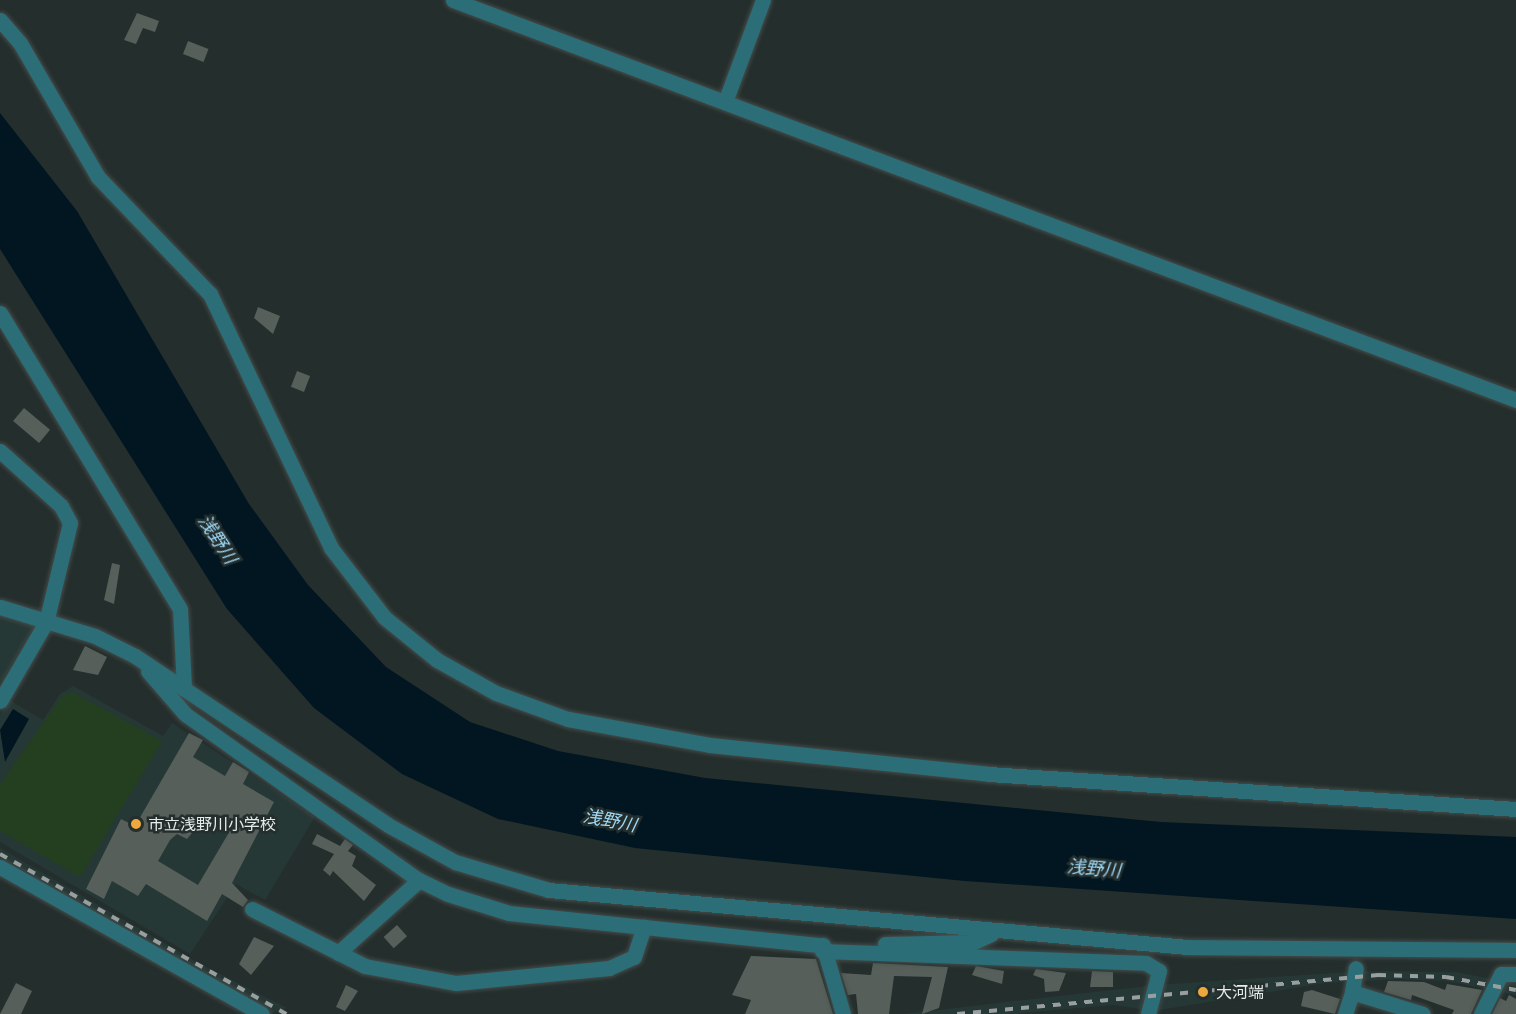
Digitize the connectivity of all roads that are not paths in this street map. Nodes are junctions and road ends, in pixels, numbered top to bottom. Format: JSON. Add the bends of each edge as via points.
{"nodes":[{"id":1,"x":453,"y":0,"type":"edge"},
{"id":2,"x":763,"y":0,"type":"edge"},
{"id":3,"x":0,"y":20,"type":"edge"},
{"id":4,"x":725,"y":102,"type":"junction"},
{"id":5,"x":0,"y":313,"type":"edge"},
{"id":6,"x":1516,"y":400,"type":"edge"},
{"id":7,"x":0,"y":451,"type":"edge"},
{"id":8,"x":0,"y":607,"type":"edge"},
{"id":9,"x":46,"y":622,"type":"junction"},
{"id":10,"x":135,"y":656,"type":"junction"},
{"id":11,"x":184,"y":689,"type":"junction"},
{"id":12,"x":0,"y":701,"type":"edge"},
{"id":13,"x":1516,"y":809,"type":"edge"},
{"id":14,"x":0,"y":867,"type":"edge"},
{"id":15,"x":419,"y":880,"type":"junction"},
{"id":16,"x":252,"y":909,"type":"dead end"},
{"id":17,"x":644,"y":927,"type":"junction"},
{"id":18,"x":991,"y":934,"type":"junction"},
{"id":19,"x":821,"y":948,"type":"junction"},
{"id":20,"x":1516,"y":950,"type":"edge"},
{"id":21,"x":338,"y":953,"type":"junction"},
{"id":22,"x":1356,"y":968,"type":"dead end"},
{"id":23,"x":1516,"y":974,"type":"edge"},
{"id":24,"x":1352,"y":992,"type":"junction"},
{"id":25,"x":262,"y":1014,"type":"edge"},
{"id":26,"x":843,"y":1014,"type":"edge"},
{"id":27,"x":1148,"y":1014,"type":"edge"},
{"id":28,"x":1346,"y":1014,"type":"edge"},
{"id":29,"x":1423,"y":1014,"type":"edge"},
{"id":30,"x":1481,"y":1014,"type":"edge"}],
"edges":[{"from":1,"to":4,"type":"street"},
{"from":2,"to":4,"type":"street"},
{"from":3,"to":13,"type":"street","via":[[20,43],[98,177],[210,294],[331,548],[385,618],[437,660],[496,693],[568,719],[722,746],[1000,775]]},
{"from":4,"to":6,"type":"street"},
{"from":5,"to":11,"type":"street","via":[[180,609]]},
{"from":7,"to":9,"type":"street","via":[[61,506],[69,523]]},
{"from":8,"to":9,"type":"street"},
{"from":9,"to":10,"type":"street","via":[[95,636]]},
{"from":9,"to":12,"type":"street"},
{"from":10,"to":11,"type":"street"},
{"from":10,"to":15,"type":"street","via":[[185,714]]},
{"from":11,"to":18,"type":"street","via":[[388,825],[454,862],[549,890]]},
{"from":14,"to":25,"type":"street"},
{"from":15,"to":17,"type":"street","via":[[509,913]]},
{"from":15,"to":21,"type":"street"},
{"from":16,"to":21,"type":"street"},
{"from":17,"to":19,"type":"street"},
{"from":17,"to":21,"type":"street","via":[[642,947],[616,966],[456,983],[379,971]]},
{"from":18,"to":19,"type":"street","via":[[974,942]]},
{"from":18,"to":20,"type":"street","via":[[1188,947]]},
{"from":19,"to":26,"type":"street"},
{"from":19,"to":27,"type":"street","via":[[1146,963],[1159,971]]},
{"from":22,"to":24,"type":"street"},
{"from":23,"to":30,"type":"street","via":[[1501,974]]},
{"from":24,"to":28,"type":"street"},
{"from":24,"to":29,"type":"street"}]}
